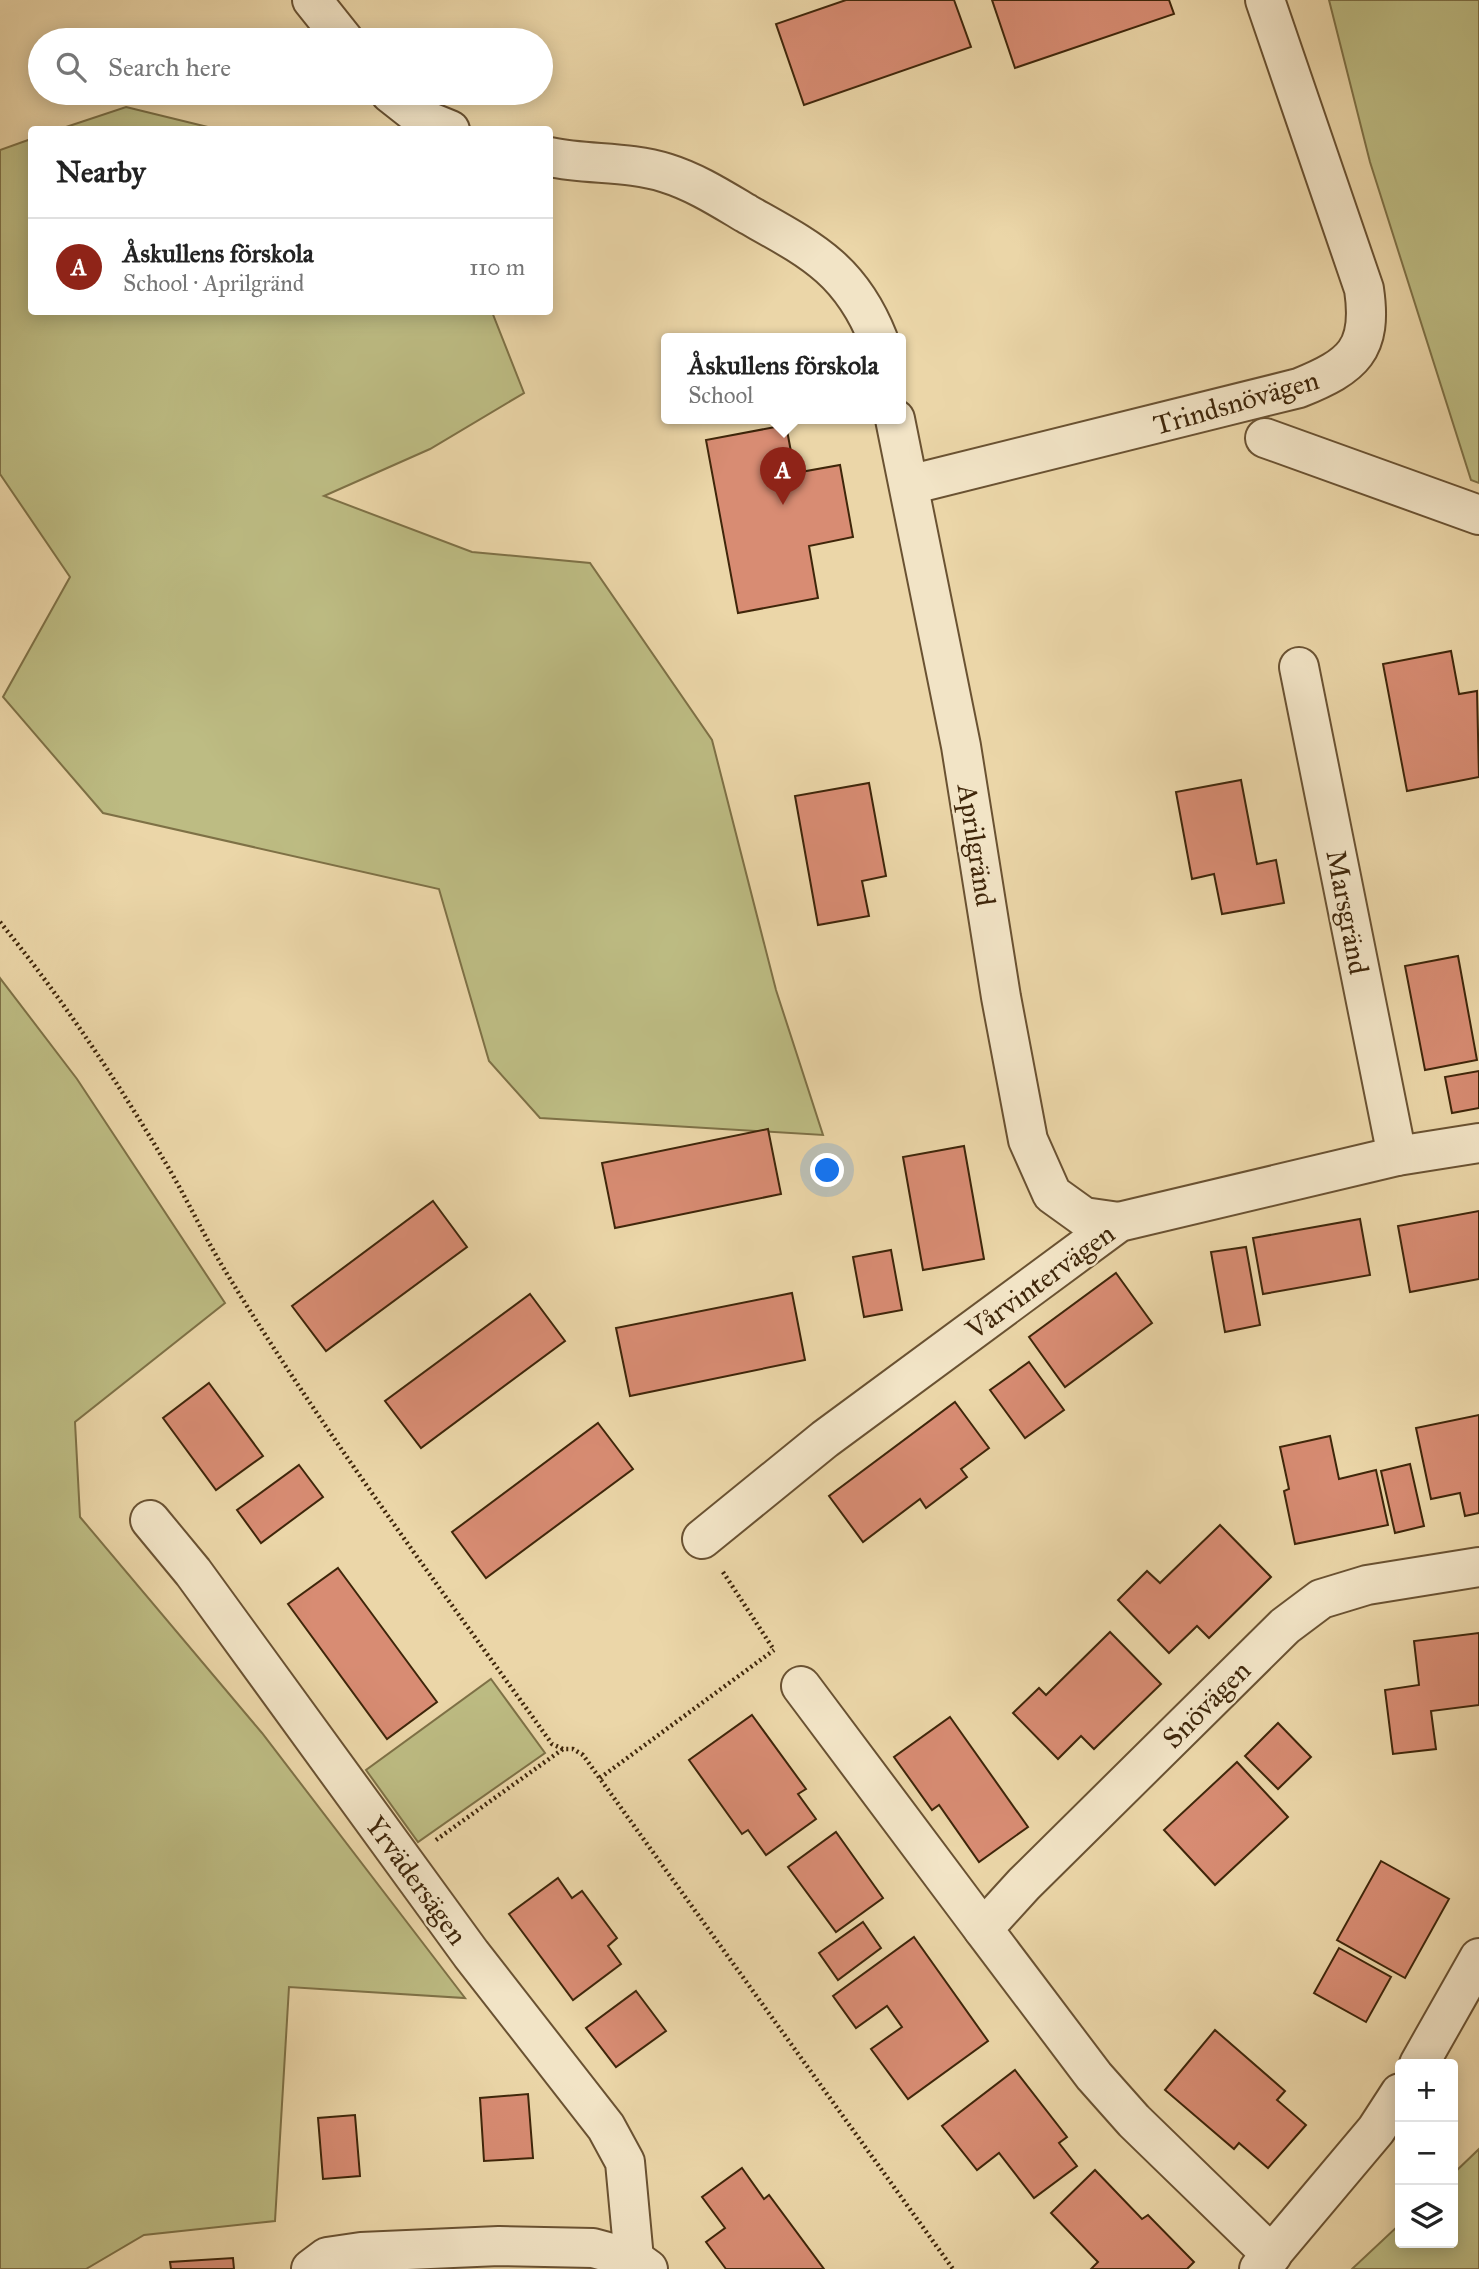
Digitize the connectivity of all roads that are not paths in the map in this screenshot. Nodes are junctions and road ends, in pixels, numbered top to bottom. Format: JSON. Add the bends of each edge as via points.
{"nodes":[{"id":1,"x":312,"y":0,"type":"edge"},
{"id":2,"x":1265,"y":0,"type":"edge"},
{"id":3,"x":334,"y":28,"type":"edge"},
{"id":4,"x":405,"y":105,"type":"edge"},
{"id":5,"x":440,"y":126,"type":"edge"},
{"id":6,"x":553,"y":157,"type":"edge"},
{"id":7,"x":876,"y":333,"type":"edge"},
{"id":8,"x":896,"y":424,"type":"edge"},
{"id":9,"x":1265,"y":438,"type":"dead end"},
{"id":10,"x":909,"y":485,"type":"junction"},
{"id":11,"x":1479,"y":515,"type":"edge"},
{"id":12,"x":1299,"y":667,"type":"dead end"},
{"id":13,"x":1479,"y":1143,"type":"edge"},
{"id":14,"x":1397,"y":1156,"type":"junction"},
{"id":15,"x":1119,"y":1222,"type":"junction"},
{"id":16,"x":150,"y":1520,"type":"dead end"},
{"id":17,"x":702,"y":1539,"type":"road end"},
{"id":18,"x":1479,"y":1567,"type":"edge"},
{"id":19,"x":801,"y":1686,"type":"road end"},
{"id":20,"x":983,"y":1929,"type":"junction"},
{"id":21,"x":1479,"y":1958,"type":"edge"},
{"id":22,"x":1422,"y":2059,"type":"edge"},
{"id":23,"x":1395,"y":2101,"type":"edge"},
{"id":24,"x":1265,"y":2262,"type":"edge"},
{"id":25,"x":641,"y":2264,"type":"edge"},
{"id":26,"x":312,"y":2269,"type":"edge"}],
"edges":[{"from":1,"to":3,"type":"street"},
{"from":2,"to":10,"type":"street","name":"Trindsnövägen","via":[[1364,289],[1367,329],[1357,356],[1327,377],[1299,388]]},
{"from":4,"to":5,"type":"street"},
{"from":6,"to":7,"type":"street","via":[[663,172],[695,184],[829,265],[866,309]]},
{"from":8,"to":10,"type":"street","name":"Aprilgränd"},
{"from":9,"to":11,"type":"street"},
{"from":10,"to":15,"type":"street","name":"Aprilgränd","via":[[961,746],[1028,1140],[1052,1194],[1084,1217]]},
{"from":12,"to":14,"type":"street","name":"Marsgränd"},
{"from":13,"to":14,"type":"street","name":"Vårvintervägen"},
{"from":14,"to":15,"type":"street","name":"Vårvintervägen"},
{"from":15,"to":17,"type":"street","name":"Vårvintervägen","via":[[825,1439]]},
{"from":16,"to":25,"type":"street","name":"Yrvädersägen","via":[[193,1572],[471,1954],[606,2127],[625,2162]]},
{"from":18,"to":20,"type":"street","name":"Snövägen","via":[[1367,1585],[1321,1599],[1285,1626]]},
{"from":19,"to":20,"type":"street"},
{"from":20,"to":24,"type":"street","via":[[1094,2076]]},
{"from":21,"to":22,"type":"street"},
{"from":23,"to":24,"type":"street","via":[[1376,2130]]},
{"from":25,"to":26,"type":"street","via":[[593,2248],[499,2246],[361,2252],[327,2257]]}]}
